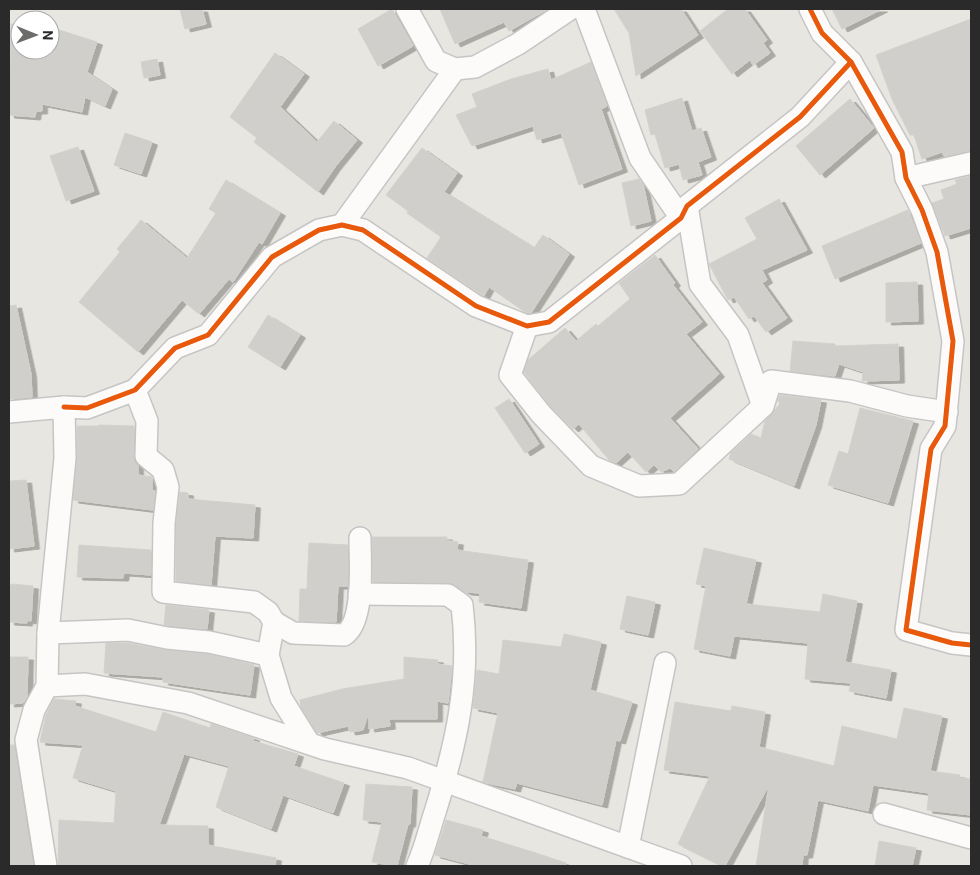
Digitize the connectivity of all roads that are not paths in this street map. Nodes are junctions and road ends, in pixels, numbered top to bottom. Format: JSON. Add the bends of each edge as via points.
{"nodes":[{"id":1,"x":407,"y":9,"type":"edge"},
{"id":2,"x":570,"y":9,"type":"edge"},
{"id":3,"x":584,"y":9,"type":"edge"},
{"id":4,"x":810,"y":9,"type":"edge"},
{"id":5,"x":851,"y":62,"type":"junction"},
{"id":6,"x":454,"y":69,"type":"junction"},
{"id":7,"x":971,"y":163,"type":"edge"},
{"id":8,"x":906,"y":178,"type":"junction"},
{"id":9,"x":684,"y":212,"type":"junction"},
{"id":10,"x":342,"y":224,"type":"junction"},
{"id":11,"x":527,"y":326,"type":"junction"},
{"id":12,"x":962,"y":342,"type":"edge"},
{"id":13,"x":134,"y":390,"type":"junction"},
{"id":14,"x":763,"y":406,"type":"junction"},
{"id":15,"x":64,"y":407,"type":"junction"},
{"id":16,"x":9,"y":412,"type":"edge"},
{"id":17,"x":947,"y":412,"type":"junction"},
{"id":18,"x":360,"y":538,"type":"dead end"},
{"id":19,"x":359,"y":594,"type":"junction"},
{"id":20,"x":274,"y":622,"type":"junction"},
{"id":21,"x":48,"y":633,"type":"junction"},
{"id":22,"x":971,"y":645,"type":"edge"},
{"id":23,"x":268,"y":654,"type":"junction"},
{"id":24,"x":665,"y":662,"type":"dead end"},
{"id":25,"x":46,"y":686,"type":"junction"},
{"id":26,"x":17,"y":740,"type":"edge"},
{"id":27,"x":309,"y":743,"type":"junction"},
{"id":28,"x":444,"y":782,"type":"junction"},
{"id":29,"x":884,"y":814,"type":"dead end"},
{"id":30,"x":971,"y":838,"type":"edge"},
{"id":31,"x":628,"y":847,"type":"junction"},
{"id":32,"x":46,"y":866,"type":"edge"},
{"id":33,"x":417,"y":866,"type":"edge"},
{"id":34,"x":681,"y":866,"type":"edge"}],
"edges":[{"from":1,"to":6,"type":"street","via":[[436,61]]},
{"from":2,"to":6,"type":"street","via":[[476,67]]},
{"from":3,"to":9,"type":"street","via":[[640,158]]},
{"from":4,"to":5,"type":"street","via":[[822,32]]},
{"from":5,"to":8,"type":"street","via":[[902,152]]},
{"from":5,"to":9,"type":"street","via":[[800,117]]},
{"from":6,"to":10,"type":"street"},
{"from":7,"to":8,"type":"street"},
{"from":8,"to":12,"type":"street","via":[[937,252]]},
{"from":9,"to":11,"type":"street","via":[[549,322]]},
{"from":9,"to":14,"type":"street","via":[[700,284],[738,335]]},
{"from":10,"to":11,"type":"street","via":[[363,230],[476,306]]},
{"from":10,"to":13,"type":"street","via":[[319,230],[272,257],[208,335],[175,348]]},
{"from":11,"to":14,"type":"street","via":[[510,375],[541,414],[591,466],[639,486],[678,484]]},
{"from":12,"to":17,"type":"street"},
{"from":13,"to":15,"type":"street","via":[[87,408]]},
{"from":13,"to":20,"type":"street","via":[[147,421],[146,456],[163,470],[168,487],[163,592],[254,602],[268,612]]},
{"from":14,"to":17,"type":"street","via":[[771,381],[850,391],[907,406]]},
{"from":15,"to":16,"type":"street"},
{"from":15,"to":21,"type":"street","via":[[65,458]]},
{"from":17,"to":22,"type":"street","via":[[946,426],[930,449],[906,630]]},
{"from":18,"to":19,"type":"street"},
{"from":19,"to":20,"type":"street","via":[[355,622],[344,635],[293,633]]},
{"from":19,"to":28,"type":"street","via":[[448,595],[462,605],[465,628],[463,696]]},
{"from":20,"to":23,"type":"street"},
{"from":21,"to":23,"type":"street","via":[[128,630]]},
{"from":21,"to":25,"type":"street"},
{"from":23,"to":27,"type":"street","via":[[281,698]]},
{"from":24,"to":31,"type":"street"},
{"from":25,"to":26,"type":"street"},
{"from":25,"to":27,"type":"street","via":[[85,684],[188,703]]},
{"from":26,"to":32,"type":"street"},
{"from":27,"to":28,"type":"street","via":[[408,768]]},
{"from":28,"to":31,"type":"street"},
{"from":28,"to":33,"type":"street"},
{"from":29,"to":30,"type":"street"},
{"from":31,"to":34,"type":"street"}]}
